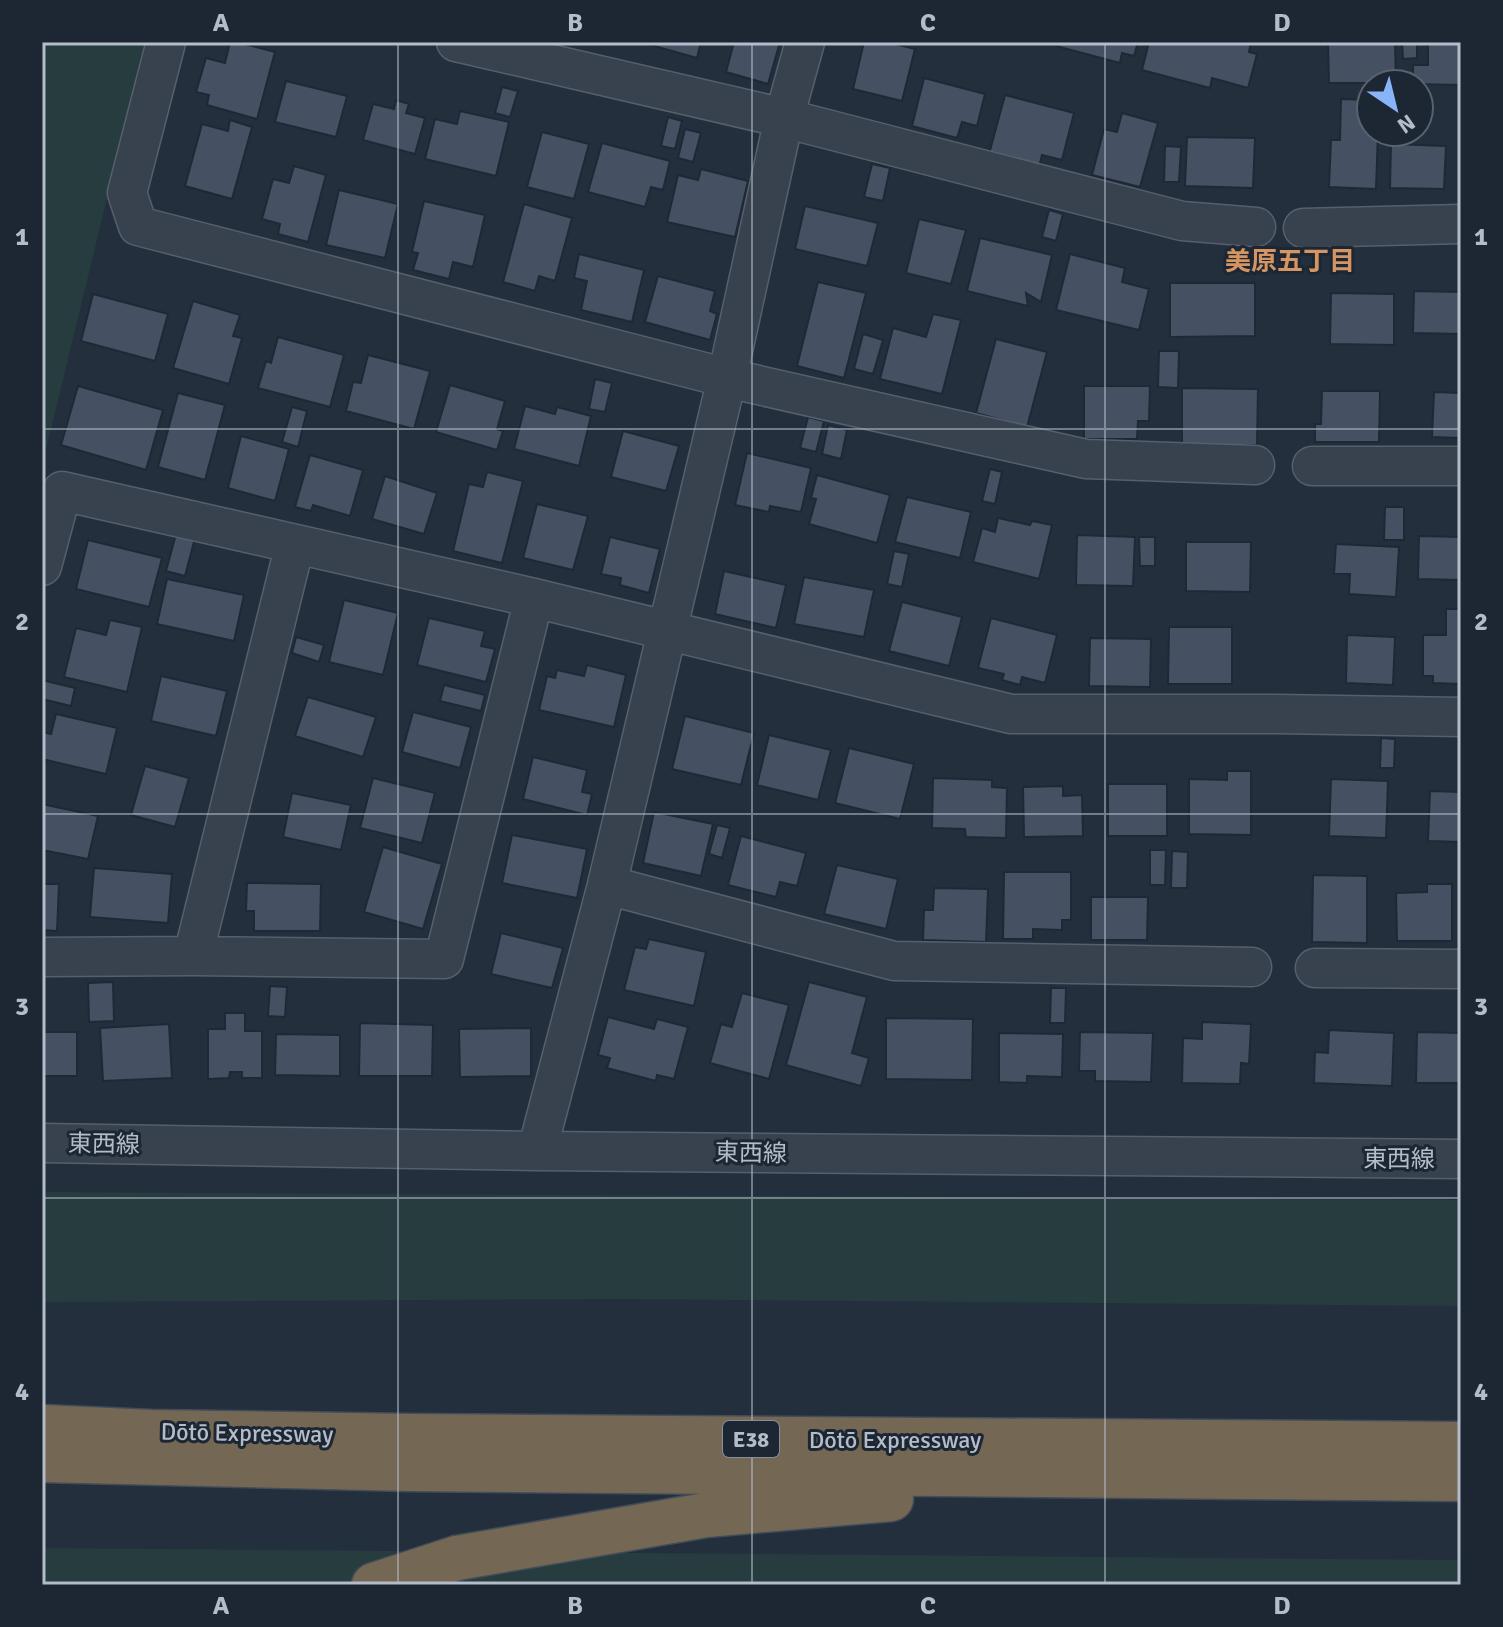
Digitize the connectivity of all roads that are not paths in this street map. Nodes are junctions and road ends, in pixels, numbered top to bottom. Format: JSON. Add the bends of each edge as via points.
{"nodes":[{"id":1,"x":166,"y":42,"type":"edge"},
{"id":2,"x":456,"y":42,"type":"edge"},
{"id":3,"x":805,"y":42,"type":"edge"},
{"id":4,"x":784,"y":118,"type":"junction"},
{"id":5,"x":1461,"y":224,"type":"edge"},
{"id":6,"x":1256,"y":227,"type":"dead end"},
{"id":7,"x":1303,"y":228,"type":"dead end"},
{"id":8,"x":727,"y":378,"type":"junction"},
{"id":9,"x":1255,"y":465,"type":"dead end"},
{"id":10,"x":1312,"y":466,"type":"dead end"},
{"id":11,"x":1461,"y":466,"type":"edge"},
{"id":12,"x":295,"y":544,"type":"junction"},
{"id":13,"x":42,"y":566,"type":"edge"},
{"id":14,"x":534,"y":598,"type":"junction"},
{"id":15,"x":666,"y":630,"type":"junction"},
{"id":16,"x":1461,"y":717,"type":"edge"},
{"id":17,"x":607,"y":885,"type":"junction"},
{"id":18,"x":193,"y":956,"type":"junction"},
{"id":19,"x":42,"y":957,"type":"edge"},
{"id":20,"x":1252,"y":967,"type":"dead end"},
{"id":21,"x":1315,"y":968,"type":"dead end"},
{"id":22,"x":1461,"y":969,"type":"edge"},
{"id":23,"x":42,"y":1143,"type":"edge"},
{"id":24,"x":537,"y":1151,"type":"junction"},
{"id":25,"x":1461,"y":1159,"type":"edge"},
{"id":26,"x":42,"y":1427,"type":"edge"},
{"id":27,"x":1461,"y":1444,"type":"edge"},
{"id":28,"x":42,"y":1460,"type":"edge"},
{"id":29,"x":1153,"y":1477,"type":"junction"},
{"id":30,"x":1461,"y":1479,"type":"edge"},
{"id":31,"x":374,"y":1585,"type":"edge"}],
"edges":[{"from":1,"to":8,"type":"street","via":[[127,193],[138,226]]},
{"from":2,"to":4,"type":"street"},
{"from":3,"to":4,"type":"street"},
{"from":4,"to":6,"type":"street","via":[[1182,221]]},
{"from":4,"to":8,"type":"street"},
{"from":5,"to":7,"type":"street"},
{"from":8,"to":9,"type":"street","via":[[1086,459]]},
{"from":8,"to":15,"type":"street"},
{"from":10,"to":11,"type":"street"},
{"from":12,"to":13,"type":"street","via":[[62,491]]},
{"from":12,"to":14,"type":"street"},
{"from":12,"to":18,"type":"street"},
{"from":14,"to":15,"type":"street"},
{"from":14,"to":18,"type":"street","via":[[444,959]]},
{"from":15,"to":16,"type":"street","via":[[1011,714]]},
{"from":15,"to":17,"type":"street"},
{"from":17,"to":20,"type":"street","via":[[894,961]]},
{"from":17,"to":24,"type":"street"},
{"from":18,"to":19,"type":"street"},
{"from":21,"to":22,"type":"street"},
{"from":23,"to":24,"type":"street","name":"東西線"},
{"from":24,"to":25,"type":"street","name":"東西線"},
{"from":26,"to":27,"type":"highway","name":"Dōtō Expressway","number":"E38","via":[[426,1437]]},
{"from":28,"to":29,"type":"highway","name":"Dōtō Expressway","number":"E38"},
{"from":29,"to":30,"type":"highway","name":"Dōtō Expressway","number":"E38"},
{"from":29,"to":31,"type":"highway","via":[[706,1515],[457,1558]]}]}
